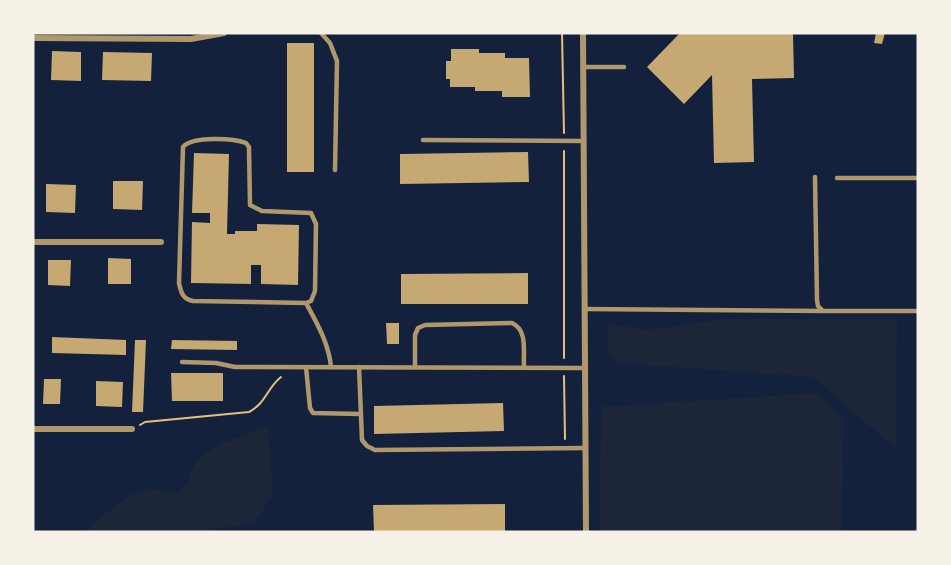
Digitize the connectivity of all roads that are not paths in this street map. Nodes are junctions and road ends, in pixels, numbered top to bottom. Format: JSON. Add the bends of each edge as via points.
{"nodes":[{"id":1,"x":224,"y":33,"type":"edge"},
{"id":2,"x":321,"y":33,"type":"edge"},
{"id":3,"x":583,"y":33,"type":"edge"},
{"id":4,"x":33,"y":38,"type":"edge"},
{"id":5,"x":624,"y":66,"type":"dead end"},
{"id":6,"x":583,"y":67,"type":"junction"},
{"id":7,"x":423,"y":140,"type":"dead end"},
{"id":8,"x":584,"y":141,"type":"junction"},
{"id":9,"x":335,"y":170,"type":"dead end"},
{"id":10,"x":815,"y":177,"type":"dead end"},
{"id":11,"x":837,"y":178,"type":"dead end"},
{"id":12,"x":918,"y":178,"type":"edge"},
{"id":13,"x":33,"y":242,"type":"edge"},
{"id":14,"x":161,"y":242,"type":"dead end"},
{"id":15,"x":306,"y":303,"type":"junction"},
{"id":16,"x":584,"y":309,"type":"junction"},
{"id":17,"x":823,"y":311,"type":"junction"},
{"id":18,"x":918,"y":311,"type":"edge"},
{"id":19,"x":182,"y":362,"type":"dead end"},
{"id":20,"x":306,"y":367,"type":"junction"},
{"id":21,"x":331,"y":367,"type":"junction"},
{"id":22,"x":359,"y":367,"type":"junction"},
{"id":23,"x":415,"y":367,"type":"junction"},
{"id":24,"x":524,"y":367,"type":"junction"},
{"id":25,"x":584,"y":368,"type":"junction"},
{"id":26,"x":360,"y":414,"type":"junction"},
{"id":27,"x":33,"y":429,"type":"edge"},
{"id":28,"x":132,"y":429,"type":"road end"},
{"id":29,"x":585,"y":448,"type":"junction"},
{"id":30,"x":586,"y":532,"type":"edge"}],
"edges":[{"from":1,"to":4,"type":"street","via":[[191,39]]},
{"from":2,"to":9,"type":"lane","via":[[337,61]]},
{"from":3,"to":6,"type":"street"},
{"from":5,"to":6,"type":"lane"},
{"from":6,"to":8,"type":"street"},
{"from":7,"to":8,"type":"lane"},
{"from":8,"to":16,"type":"street"},
{"from":10,"to":17,"type":"lane","via":[[817,300]]},
{"from":11,"to":12,"type":"lane"},
{"from":13,"to":14,"type":"street"},
{"from":15,"to":15,"type":"lane","via":[[193,301],[183,296],[179,283],[185,143],[198,139],[246,143],[250,205],[262,211],[311,213],[316,224],[315,291]]},
{"from":15,"to":21,"type":"lane","via":[[326,344]]},
{"from":16,"to":17,"type":"lane"},
{"from":16,"to":25,"type":"street"},
{"from":17,"to":18,"type":"lane"},
{"from":19,"to":20,"type":"lane"},
{"from":20,"to":21,"type":"lane"},
{"from":20,"to":26,"type":"lane","via":[[313,413]]},
{"from":21,"to":22,"type":"lane"},
{"from":22,"to":23,"type":"lane"},
{"from":22,"to":26,"type":"lane"},
{"from":23,"to":24,"type":"lane"},
{"from":23,"to":24,"type":"lane","via":[[418,328],[512,323],[523,332]]},
{"from":24,"to":25,"type":"lane"},
{"from":25,"to":29,"type":"street"},
{"from":26,"to":29,"type":"lane","via":[[362,440],[375,450]]},
{"from":27,"to":28,"type":"street"},
{"from":29,"to":30,"type":"street"}]}
